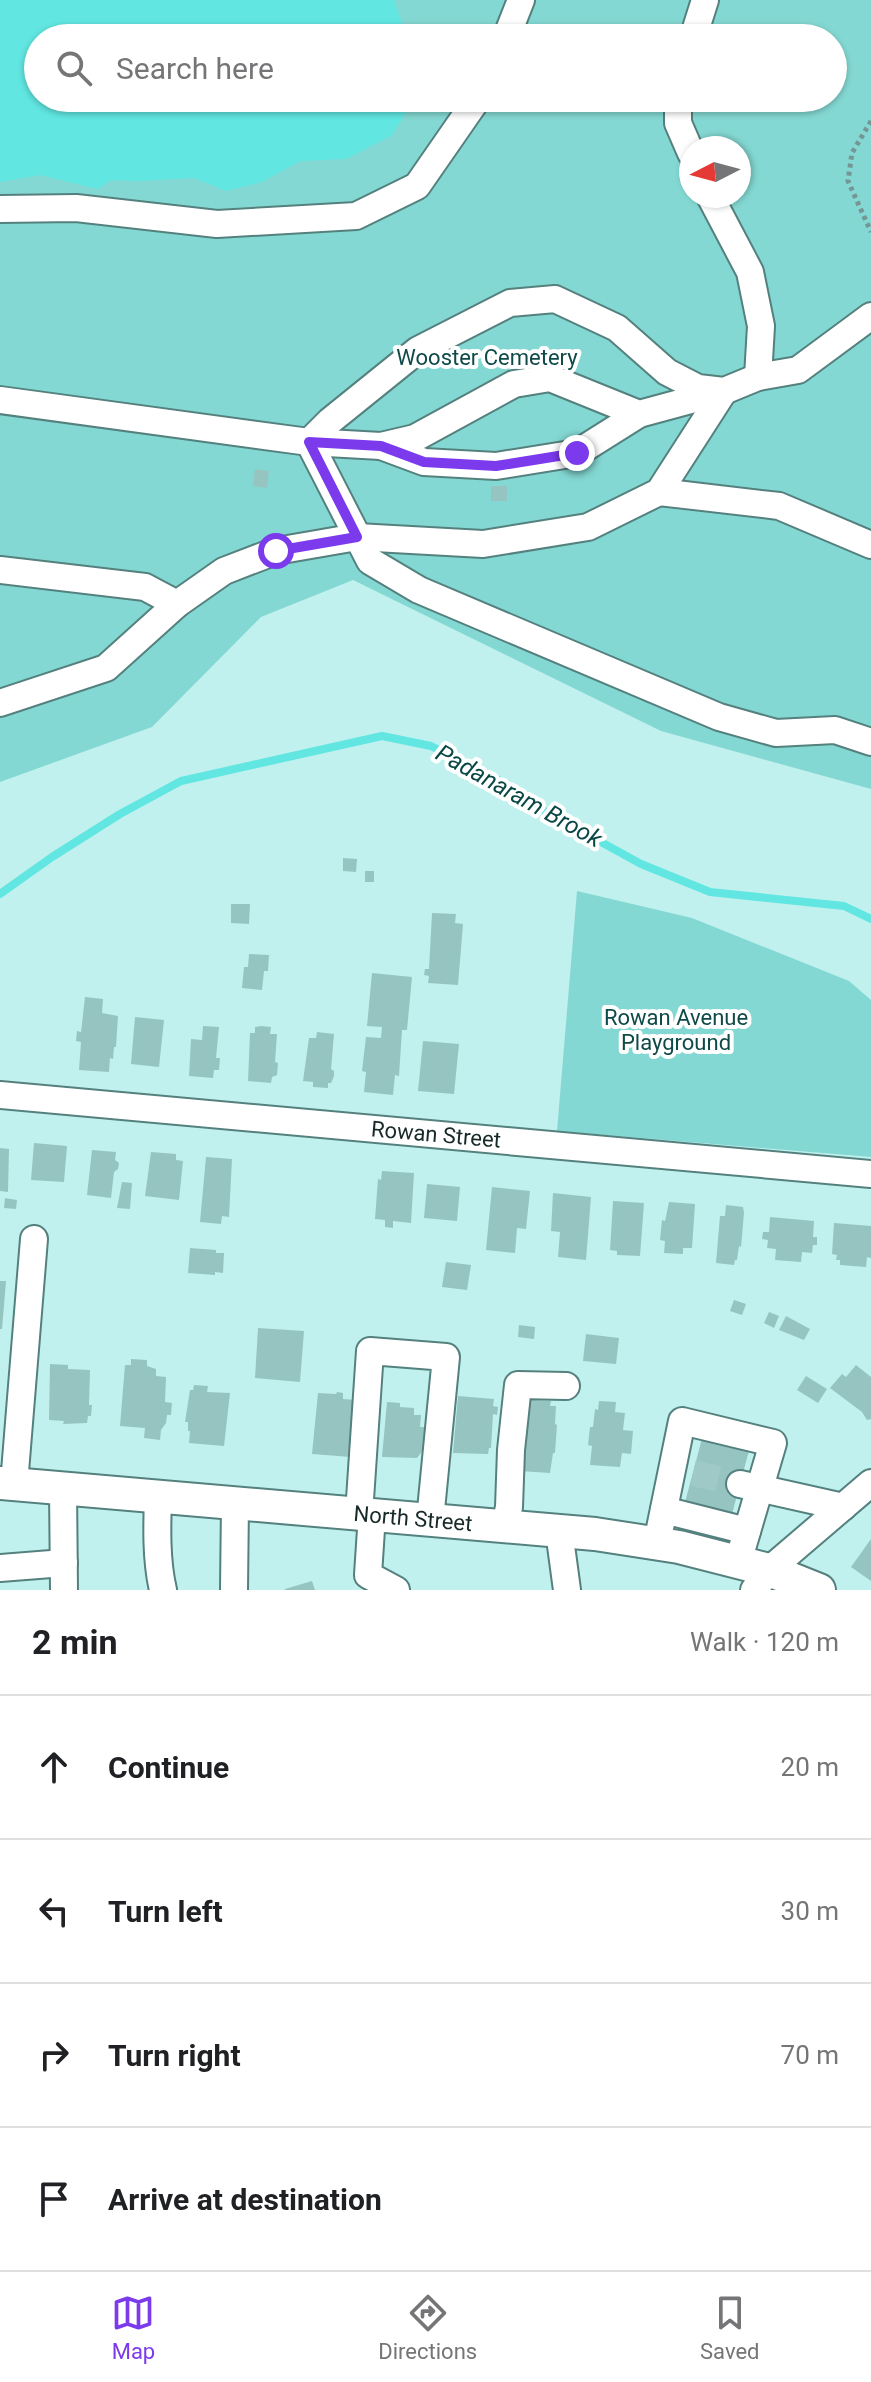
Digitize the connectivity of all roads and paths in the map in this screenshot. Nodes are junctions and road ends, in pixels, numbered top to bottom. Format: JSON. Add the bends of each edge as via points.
{"nodes":[{"id":1,"x":521,"y":0,"type":"edge"},
{"id":2,"x":705,"y":0,"type":"edge"},
{"id":3,"x":512,"y":24,"type":"edge"},
{"id":4,"x":697,"y":24,"type":"edge"},
{"id":5,"x":468,"y":112,"type":"edge"},
{"id":6,"x":678,"y":112,"type":"edge"},
{"id":7,"x":871,"y":121,"type":"edge"},
{"id":8,"x":684,"y":136,"type":"edge"},
{"id":9,"x":716,"y":208,"type":"edge"},
{"id":10,"x":0,"y":209,"type":"edge"},
{"id":11,"x":871,"y":232,"type":"edge"},
{"id":12,"x":871,"y":316,"type":"edge"},
{"id":13,"x":758,"y":377,"type":"junction"},
{"id":14,"x":724,"y":391,"type":"junction"},
{"id":15,"x":0,"y":400,"type":"edge"},
{"id":16,"x":639,"y":414,"type":"junction"},
{"id":17,"x":309,"y":442,"type":"junction"},
{"id":18,"x":381,"y":446,"type":"junction"},
{"id":19,"x":659,"y":492,"type":"junction"},
{"id":20,"x":357,"y":537,"type":"junction"},
{"id":21,"x":871,"y":545,"type":"edge"},
{"id":22,"x":0,"y":570,"type":"edge"},
{"id":23,"x":177,"y":604,"type":"junction"},
{"id":24,"x":0,"y":703,"type":"edge"},
{"id":25,"x":871,"y":742,"type":"edge"},
{"id":26,"x":0,"y":1095,"type":"edge"},
{"id":27,"x":871,"y":1174,"type":"edge"},
{"id":28,"x":34,"y":1239,"type":"dead end"},
{"id":29,"x":566,"y":1386,"type":"dead end"},
{"id":30,"x":871,"y":1483,"type":"edge"},
{"id":31,"x":7,"y":1484,"type":"edge"},
{"id":32,"x":750,"y":1486,"type":"junction"},
{"id":33,"x":63,"y":1488,"type":"junction"},
{"id":34,"x":158,"y":1496,"type":"junction"},
{"id":35,"x":235,"y":1503,"type":"junction"},
{"id":36,"x":843,"y":1507,"type":"junction"},
{"id":37,"x":664,"y":1510,"type":"junction"},
{"id":38,"x":366,"y":1514,"type":"junction"},
{"id":39,"x":430,"y":1520,"type":"junction"},
{"id":40,"x":505,"y":1526,"type":"junction"},
{"id":41,"x":559,"y":1531,"type":"junction"},
{"id":42,"x":747,"y":1531,"type":"junction"},
{"id":43,"x":657,"y":1543,"type":"junction"},
{"id":44,"x":64,"y":1563,"type":"junction"},
{"id":45,"x":0,"y":1568,"type":"edge"},
{"id":46,"x":754,"y":1574,"type":"edge"},
{"id":47,"x":64,"y":1590,"type":"edge"},
{"id":48,"x":163,"y":1590,"type":"edge"},
{"id":49,"x":234,"y":1590,"type":"edge"},
{"id":50,"x":396,"y":1590,"type":"edge"},
{"id":51,"x":567,"y":1590,"type":"edge"},
{"id":52,"x":819,"y":1590,"type":"edge"}],
"edges":[{"from":1,"to":3,"type":"street"},
{"from":2,"to":4,"type":"street"},
{"from":5,"to":10,"type":"street","via":[[417,186],[356,216],[217,224],[76,208]]},
{"from":6,"to":8,"type":"street"},
{"from":7,"to":11,"type":"path","via":[[852,153],[848,181]]},
{"from":9,"to":13,"type":"street","via":[[750,272],[761,326]]},
{"from":12,"to":13,"type":"street","via":[[798,370]]},
{"from":13,"to":14,"type":"street"},
{"from":14,"to":16,"type":"street"},
{"from":14,"to":17,"type":"street","via":[[698,388],[667,372],[617,328],[555,299],[510,303],[418,350]]},
{"from":14,"to":19,"type":"street"},
{"from":15,"to":17,"type":"street"},
{"from":16,"to":18,"type":"street","via":[[577,453],[496,466],[424,462]]},
{"from":16,"to":18,"type":"street","via":[[550,378],[514,384],[415,438]]},
{"from":17,"to":18,"type":"street"},
{"from":17,"to":20,"type":"street"},
{"from":19,"to":20,"type":"street","via":[[588,527],[483,544]]},
{"from":19,"to":21,"type":"street","via":[[779,506]]},
{"from":20,"to":23,"type":"street","via":[[276,551],[224,571]]},
{"from":20,"to":25,"type":"street","via":[[370,561],[419,590],[719,717],[776,733],[835,730]]},
{"from":22,"to":23,"type":"street","via":[[145,587]]},
{"from":23,"to":24,"type":"street","via":[[106,668]]},
{"from":26,"to":27,"type":"street","name":"Rowan Street"},
{"from":28,"to":31,"type":"street"},
{"from":29,"to":40,"type":"street","via":[[518,1385]]},
{"from":30,"to":36,"type":"street"},
{"from":31,"to":33,"type":"main road","name":"North Street"},
{"from":32,"to":36,"type":"street"},
{"from":32,"to":37,"type":"street","via":[[773,1443],[682,1421],[683,1470]]},
{"from":32,"to":42,"type":"street"},
{"from":33,"to":34,"type":"main road","name":"North Street"},
{"from":33,"to":44,"type":"street"},
{"from":34,"to":35,"type":"main road","name":"North Street"},
{"from":34,"to":48,"type":"street"},
{"from":35,"to":38,"type":"main road","name":"North Street"},
{"from":35,"to":49,"type":"street"},
{"from":36,"to":46,"type":"street"},
{"from":37,"to":42,"type":"street"},
{"from":37,"to":43,"type":"street"},
{"from":38,"to":39,"type":"main road","name":"North Street"},
{"from":38,"to":39,"type":"street","via":[[370,1351],[446,1357]]},
{"from":38,"to":50,"type":"street","via":[[368,1575]]},
{"from":39,"to":40,"type":"main road","name":"North Street"},
{"from":40,"to":41,"type":"main road","name":"North Street"},
{"from":41,"to":43,"type":"main road","name":"North Street"},
{"from":41,"to":51,"type":"street"},
{"from":42,"to":46,"type":"street"},
{"from":43,"to":46,"type":"main road","name":"North Street"},
{"from":44,"to":45,"type":"street"},
{"from":44,"to":47,"type":"street"},
{"from":46,"to":52,"type":"main road","name":"North Street"}]}
